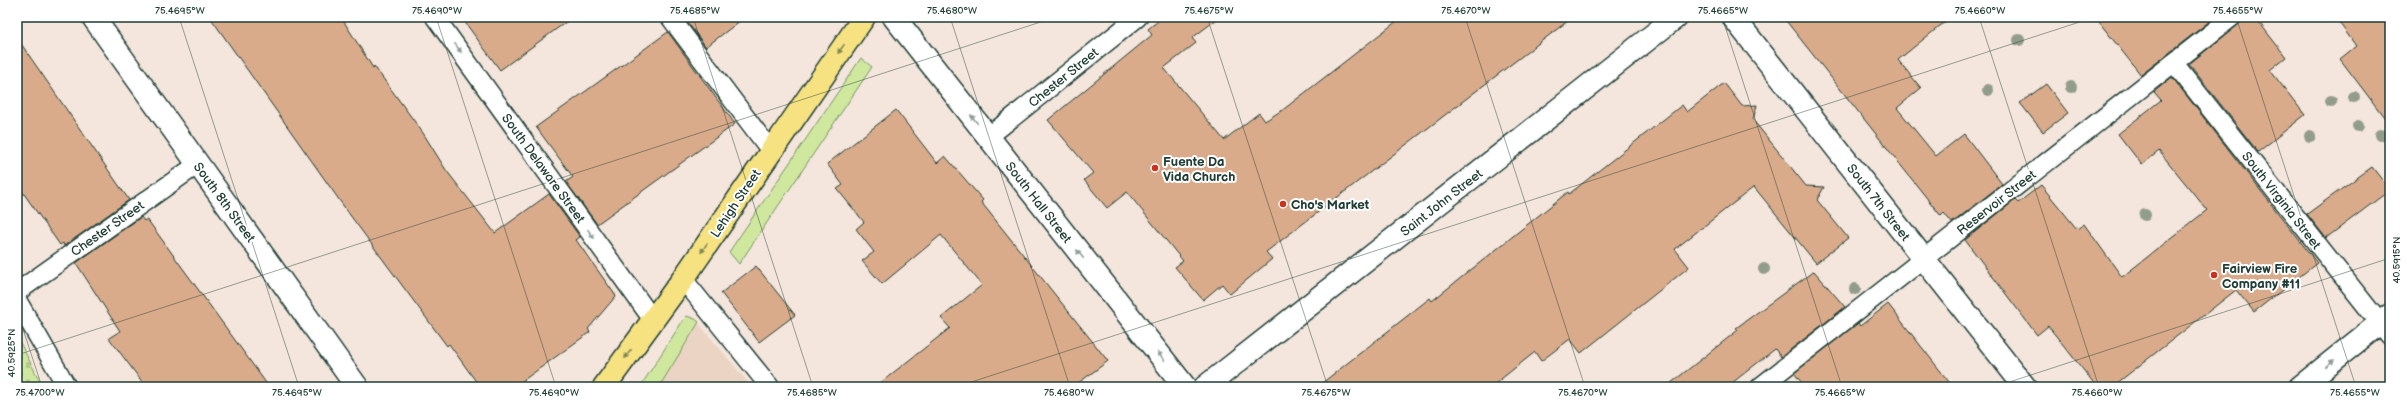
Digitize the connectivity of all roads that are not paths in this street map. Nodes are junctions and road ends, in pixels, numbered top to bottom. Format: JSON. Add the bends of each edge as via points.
{"nodes":[{"id":1,"x":93,"y":17,"type":"edge"},
{"id":2,"x":435,"y":17,"type":"edge"},
{"id":3,"x":670,"y":17,"type":"edge"},
{"id":4,"x":864,"y":17,"type":"edge"},
{"id":5,"x":894,"y":17,"type":"edge"},
{"id":6,"x":1138,"y":17,"type":"edge"},
{"id":7,"x":1676,"y":17,"type":"edge"},
{"id":8,"x":1733,"y":17,"type":"edge"},
{"id":9,"x":2232,"y":17,"type":"edge"},
{"id":10,"x":2174,"y":63,"type":"junction"},
{"id":11,"x":988,"y":137,"type":"junction"},
{"id":12,"x":770,"y":151,"type":"junction"},
{"id":13,"x":198,"y":164,"type":"junction"},
{"id":14,"x":1924,"y":259,"type":"junction"},
{"id":15,"x":683,"y":278,"type":"junction"},
{"id":16,"x":17,"y":292,"type":"edge"},
{"id":17,"x":17,"y":300,"type":"edge"},
{"id":18,"x":653,"y":320,"type":"junction"},
{"id":19,"x":2387,"y":325,"type":"edge"},
{"id":20,"x":67,"y":387,"type":"edge"},
{"id":21,"x":357,"y":387,"type":"edge"},
{"id":22,"x":604,"y":387,"type":"edge"},
{"id":23,"x":770,"y":387,"type":"edge"},
{"id":24,"x":1185,"y":387,"type":"edge"},
{"id":25,"x":1205,"y":387,"type":"edge"},
{"id":26,"x":1760,"y":387,"type":"edge"},
{"id":27,"x":2025,"y":387,"type":"edge"},
{"id":28,"x":2300,"y":387,"type":"edge"}],
"edges":[{"from":1,"to":13,"type":"street","name":"South 8th Street"},
{"from":2,"to":18,"type":"lane","name":"South Delaware Street","one_way":true},
{"from":3,"to":12,"type":"lane"},
{"from":4,"to":12,"type":"main road","name":"Lehigh Street","one_way":true},
{"from":11,"to":5,"type":"street","name":"South Hall Street","one_way":true},
{"from":6,"to":11,"type":"lane","name":"Chester Street"},
{"from":7,"to":25,"type":"street","name":"Saint John Street"},
{"from":8,"to":14,"type":"street","name":"South 7th Street"},
{"from":9,"to":10,"type":"lane","name":"Reservoir Street"},
{"from":10,"to":14,"type":"lane","name":"Reservoir Street"},
{"from":10,"to":19,"type":"lane","name":"South Virginia Street"},
{"from":24,"to":11,"type":"street","name":"South Hall Street","one_way":true},
{"from":12,"to":15,"type":"main road","name":"Lehigh Street","one_way":true},
{"from":13,"to":16,"type":"lane","name":"Chester Street"},
{"from":13,"to":21,"type":"street","name":"South 8th Street"},
{"from":14,"to":26,"type":"lane","name":"Reservoir Street"},
{"from":14,"to":27,"type":"street","name":"South 7th Street"},
{"from":15,"to":18,"type":"main road","name":"Lehigh Street"},
{"from":15,"to":23,"type":"lane"},
{"from":17,"to":20,"type":"lane"},
{"from":18,"to":22,"type":"main road","name":"Lehigh Street","one_way":true},
{"from":28,"to":19,"type":"street","one_way":true}]}
